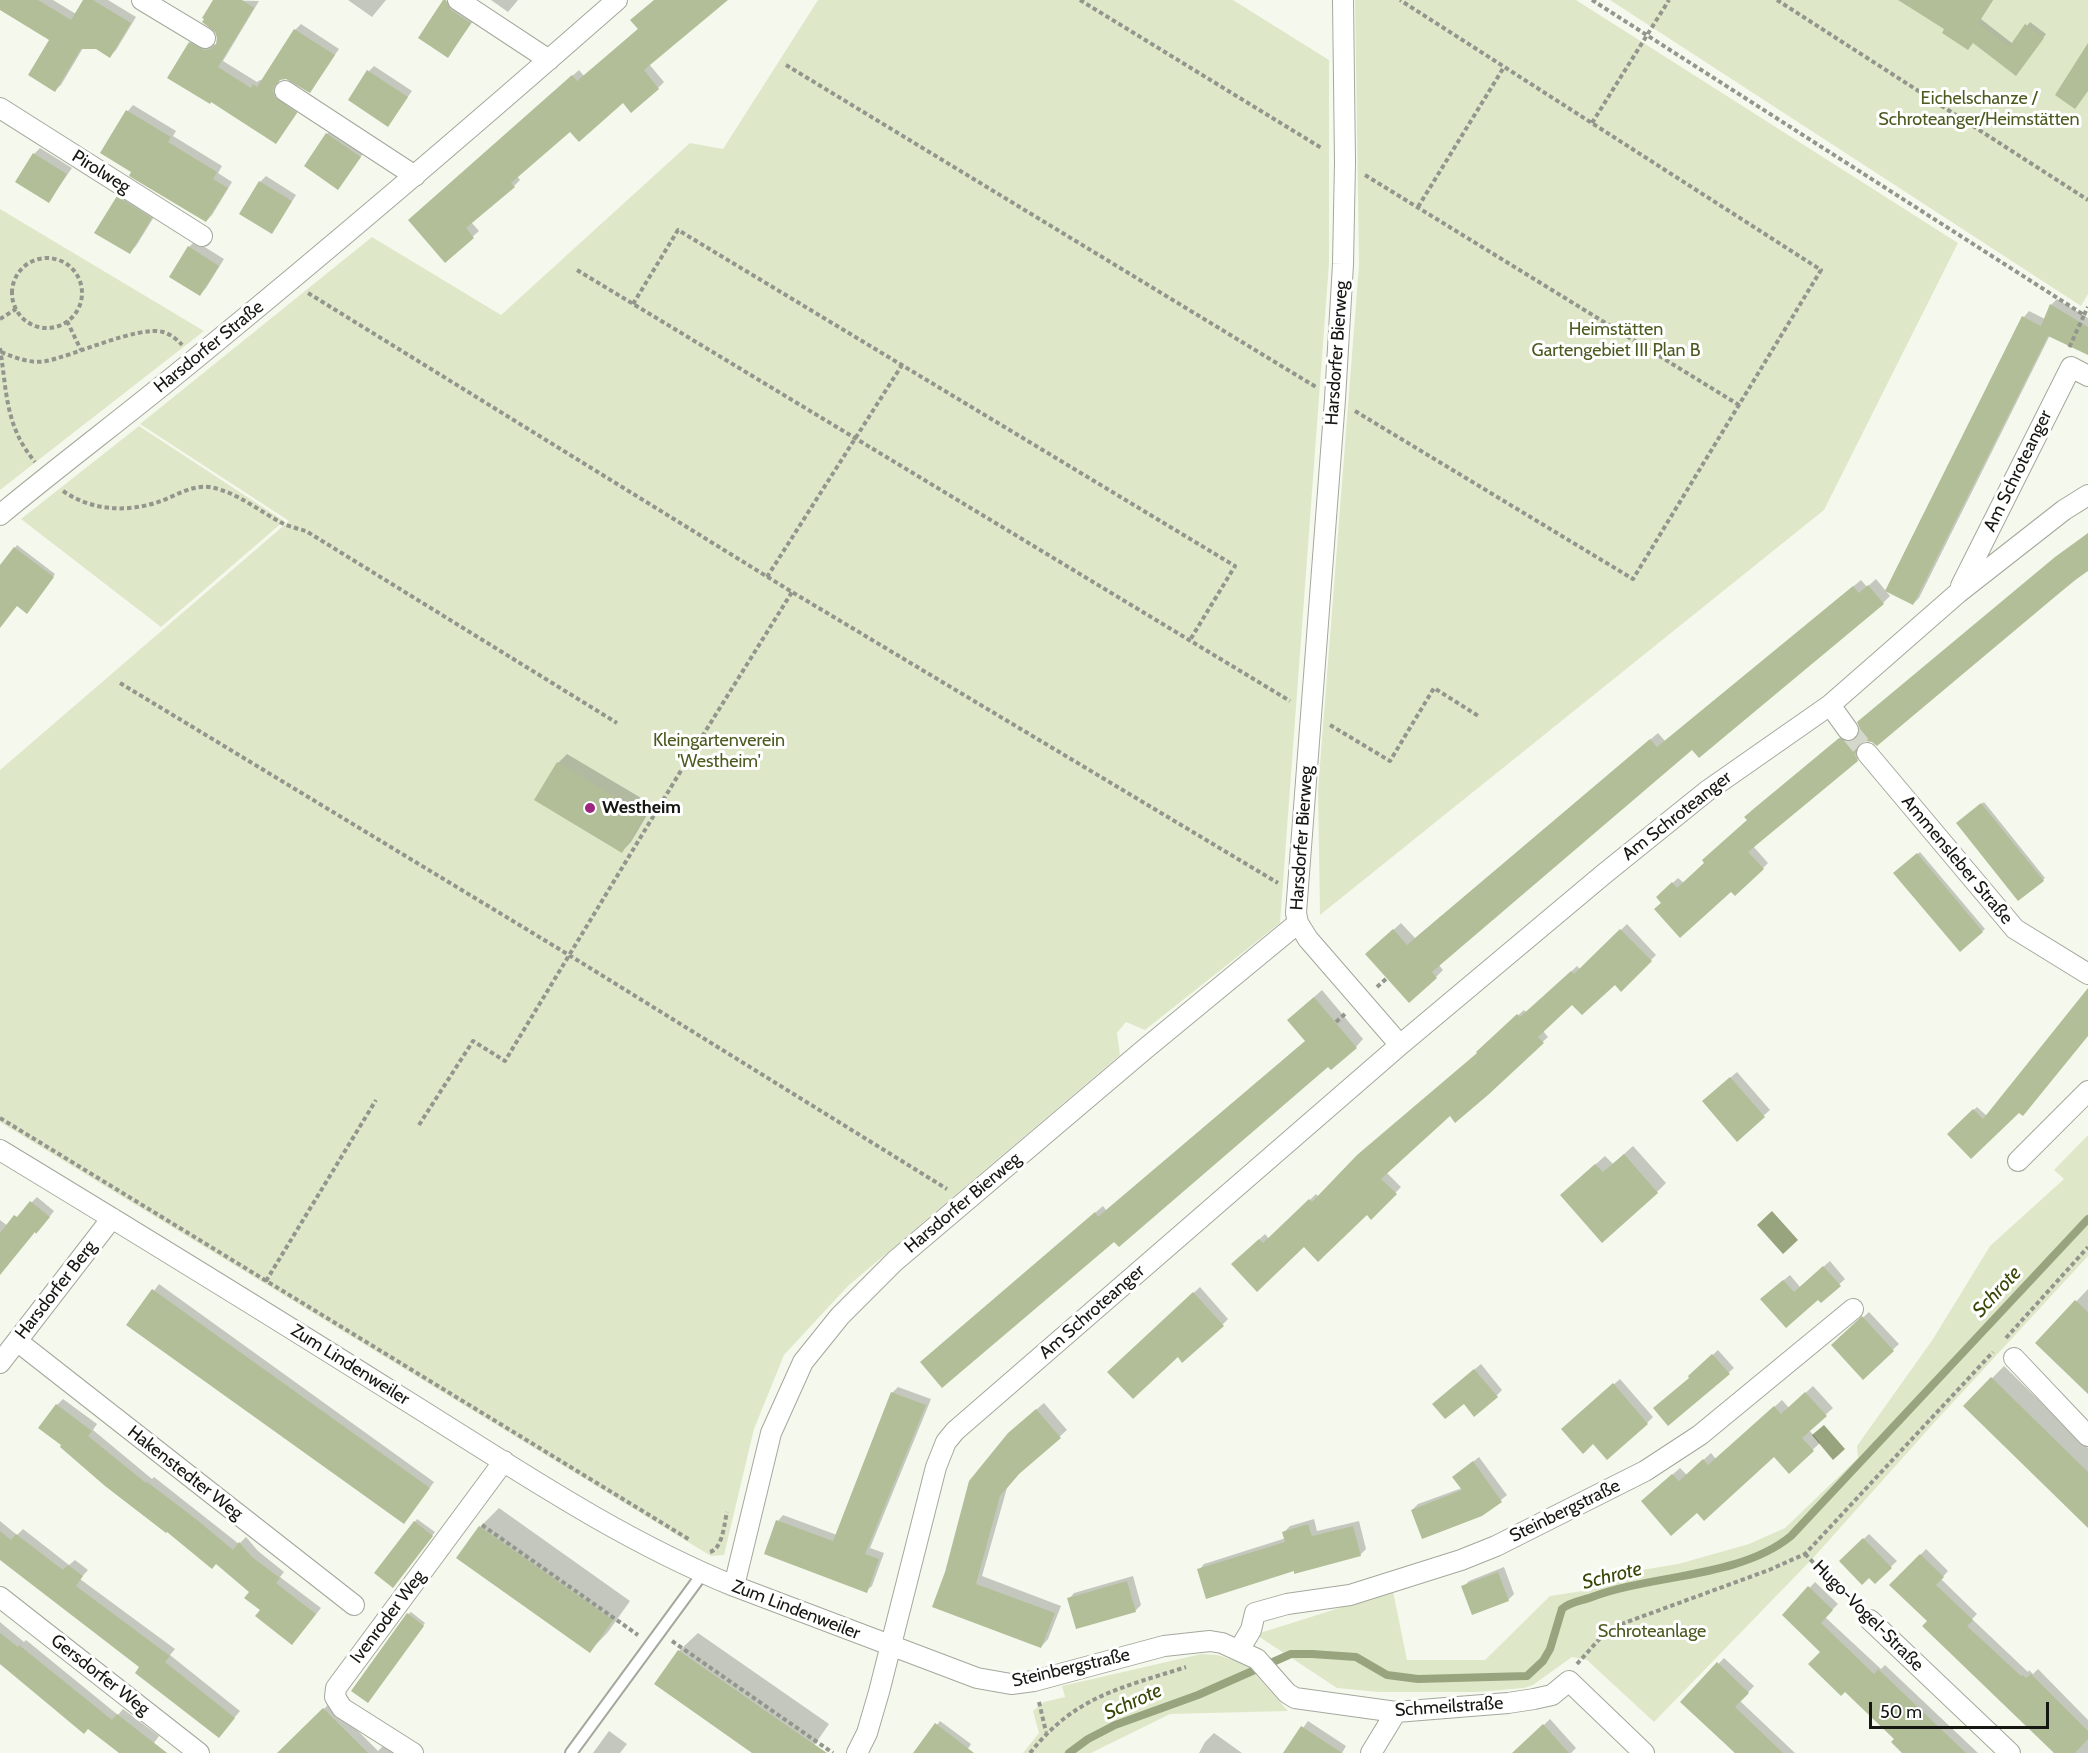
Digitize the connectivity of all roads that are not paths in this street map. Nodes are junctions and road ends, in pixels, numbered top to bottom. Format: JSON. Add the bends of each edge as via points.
{"nodes":[{"id":1,"x":142,"y":0,"type":"edge"},
{"id":2,"x":458,"y":0,"type":"edge"},
{"id":3,"x":617,"y":0,"type":"edge"},
{"id":4,"x":1343,"y":0,"type":"edge"},
{"id":5,"x":205,"y":38,"type":"dead end"},
{"id":6,"x":549,"y":60,"type":"junction"},
{"id":7,"x":285,"y":91,"type":"dead end"},
{"id":8,"x":0,"y":108,"type":"edge"},
{"id":9,"x":415,"y":176,"type":"junction"},
{"id":10,"x":202,"y":236,"type":"dead end"},
{"id":11,"x":2088,"y":376,"type":"edge"},
{"id":12,"x":2088,"y":495,"type":"edge"},
{"id":13,"x":0,"y":515,"type":"edge"},
{"id":14,"x":1958,"y":592,"type":"junction"},
{"id":15,"x":1830,"y":705,"type":"junction"},
{"id":16,"x":1848,"y":730,"type":"tunnel mouth"},
{"id":17,"x":1867,"y":753,"type":"tunnel mouth"},
{"id":18,"x":1298,"y":923,"type":"junction"},
{"id":19,"x":2088,"y":974,"type":"edge"},
{"id":20,"x":1400,"y":1045,"type":"junction"},
{"id":21,"x":2088,"y":1091,"type":"edge"},
{"id":22,"x":0,"y":1150,"type":"edge"},
{"id":23,"x":2018,"y":1161,"type":"dead end"},
{"id":24,"x":112,"y":1218,"type":"junction"},
{"id":25,"x":1853,"y":1309,"type":"dead end"},
{"id":26,"x":17,"y":1341,"type":"junction"},
{"id":27,"x":2014,"y":1358,"type":"dead end"},
{"id":28,"x":0,"y":1363,"type":"edge"},
{"id":29,"x":2088,"y":1436,"type":"edge"},
{"id":30,"x":504,"y":1461,"type":"junction"},
{"id":31,"x":703,"y":1573,"type":"junction"},
{"id":32,"x":734,"y":1586,"type":"junction"},
{"id":33,"x":0,"y":1597,"type":"edge"},
{"id":34,"x":354,"y":1605,"type":"dead end"},
{"id":35,"x":1870,"y":1620,"type":"road end"},
{"id":36,"x":890,"y":1646,"type":"junction"},
{"id":37,"x":1239,"y":1650,"type":"junction"},
{"id":38,"x":1396,"y":1712,"type":"junction"},
{"id":39,"x":199,"y":1753,"type":"edge"},
{"id":40,"x":413,"y":1753,"type":"edge"},
{"id":41,"x":571,"y":1753,"type":"edge"},
{"id":42,"x":857,"y":1753,"type":"edge"},
{"id":43,"x":1371,"y":1753,"type":"edge"},
{"id":44,"x":1644,"y":1753,"type":"edge"},
{"id":45,"x":2010,"y":1753,"type":"edge"}],
"edges":[{"from":1,"to":5,"type":"street"},
{"from":2,"to":6,"type":"street"},
{"from":3,"to":6,"type":"street","name":"Harsdorfer Straße"},
{"from":4,"to":18,"type":"street","name":"Harsdorfer Bierweg","via":[[1343,264]]},
{"from":6,"to":9,"type":"street","name":"Harsdorfer Straße"},
{"from":7,"to":9,"type":"street"},
{"from":8,"to":10,"type":"street","name":"Pirolweg"},
{"from":9,"to":13,"type":"street","name":"Harsdorfer Straße"},
{"from":11,"to":14,"type":"street","name":"Am Schroteanger","via":[[2071,367]]},
{"from":12,"to":14,"type":"street","name":"Am Schroteanger"},
{"from":14,"to":15,"type":"street","name":"Am Schroteanger"},
{"from":15,"to":16,"type":"street"},
{"from":15,"to":20,"type":"street","name":"Am Schroteanger","via":[[1692,802]]},
{"from":17,"to":19,"type":"street","name":"Ammensleber Straße","via":[[2015,929]]},
{"from":18,"to":20,"type":"street"},
{"from":18,"to":32,"type":"street","name":"Harsdorfer Bierweg","via":[[895,1260],[840,1316],[803,1362],[771,1433]]},
{"from":20,"to":36,"type":"street","name":"Am Schroteanger","via":[[951,1435],[936,1467]]},
{"from":21,"to":23,"type":"street"},
{"from":22,"to":24,"type":"street","name":"Zum Lindenweiler"},
{"from":24,"to":26,"type":"street","name":"Harsdorfer Berg"},
{"from":24,"to":30,"type":"street","name":"Zum Lindenweiler"},
{"from":25,"to":37,"type":"street","name":"Steinbergstraße","via":[[1700,1435],[1645,1471],[1461,1560],[1350,1595],[1255,1613],[1251,1630]]},
{"from":26,"to":28,"type":"street","name":"Harsdorfer Berg"},
{"from":26,"to":34,"type":"street","name":"Hakenstedter Weg"},
{"from":27,"to":29,"type":"street"},
{"from":30,"to":31,"type":"street","name":"Zum Lindenweiler","via":[[638,1542]]},
{"from":30,"to":40,"type":"street","name":"Ivenroder Weg","via":[[334,1693],[342,1708]]},
{"from":31,"to":32,"type":"street","name":"Zum Lindenweiler"},
{"from":31,"to":41,"type":"lane"},
{"from":32,"to":36,"type":"street","name":"Zum Lindenweiler"},
{"from":33,"to":39,"type":"street","name":"Gersdorfer Weg"},
{"from":35,"to":45,"type":"street","name":"Hugo-Vogel-Straße"},
{"from":36,"to":37,"type":"street","name":"Steinbergstraße","via":[[985,1681],[1011,1684],[1164,1646],[1210,1641]]},
{"from":36,"to":42,"type":"street","name":"Am Schroteanger","via":[[872,1719]]},
{"from":37,"to":38,"type":"street","name":"Schmeilstraße","via":[[1257,1659],[1287,1693],[1300,1700]]},
{"from":38,"to":43,"type":"street"},
{"from":38,"to":44,"type":"street","name":"Schmeilstraße","via":[[1508,1704],[1552,1695],[1569,1681]]}]}
